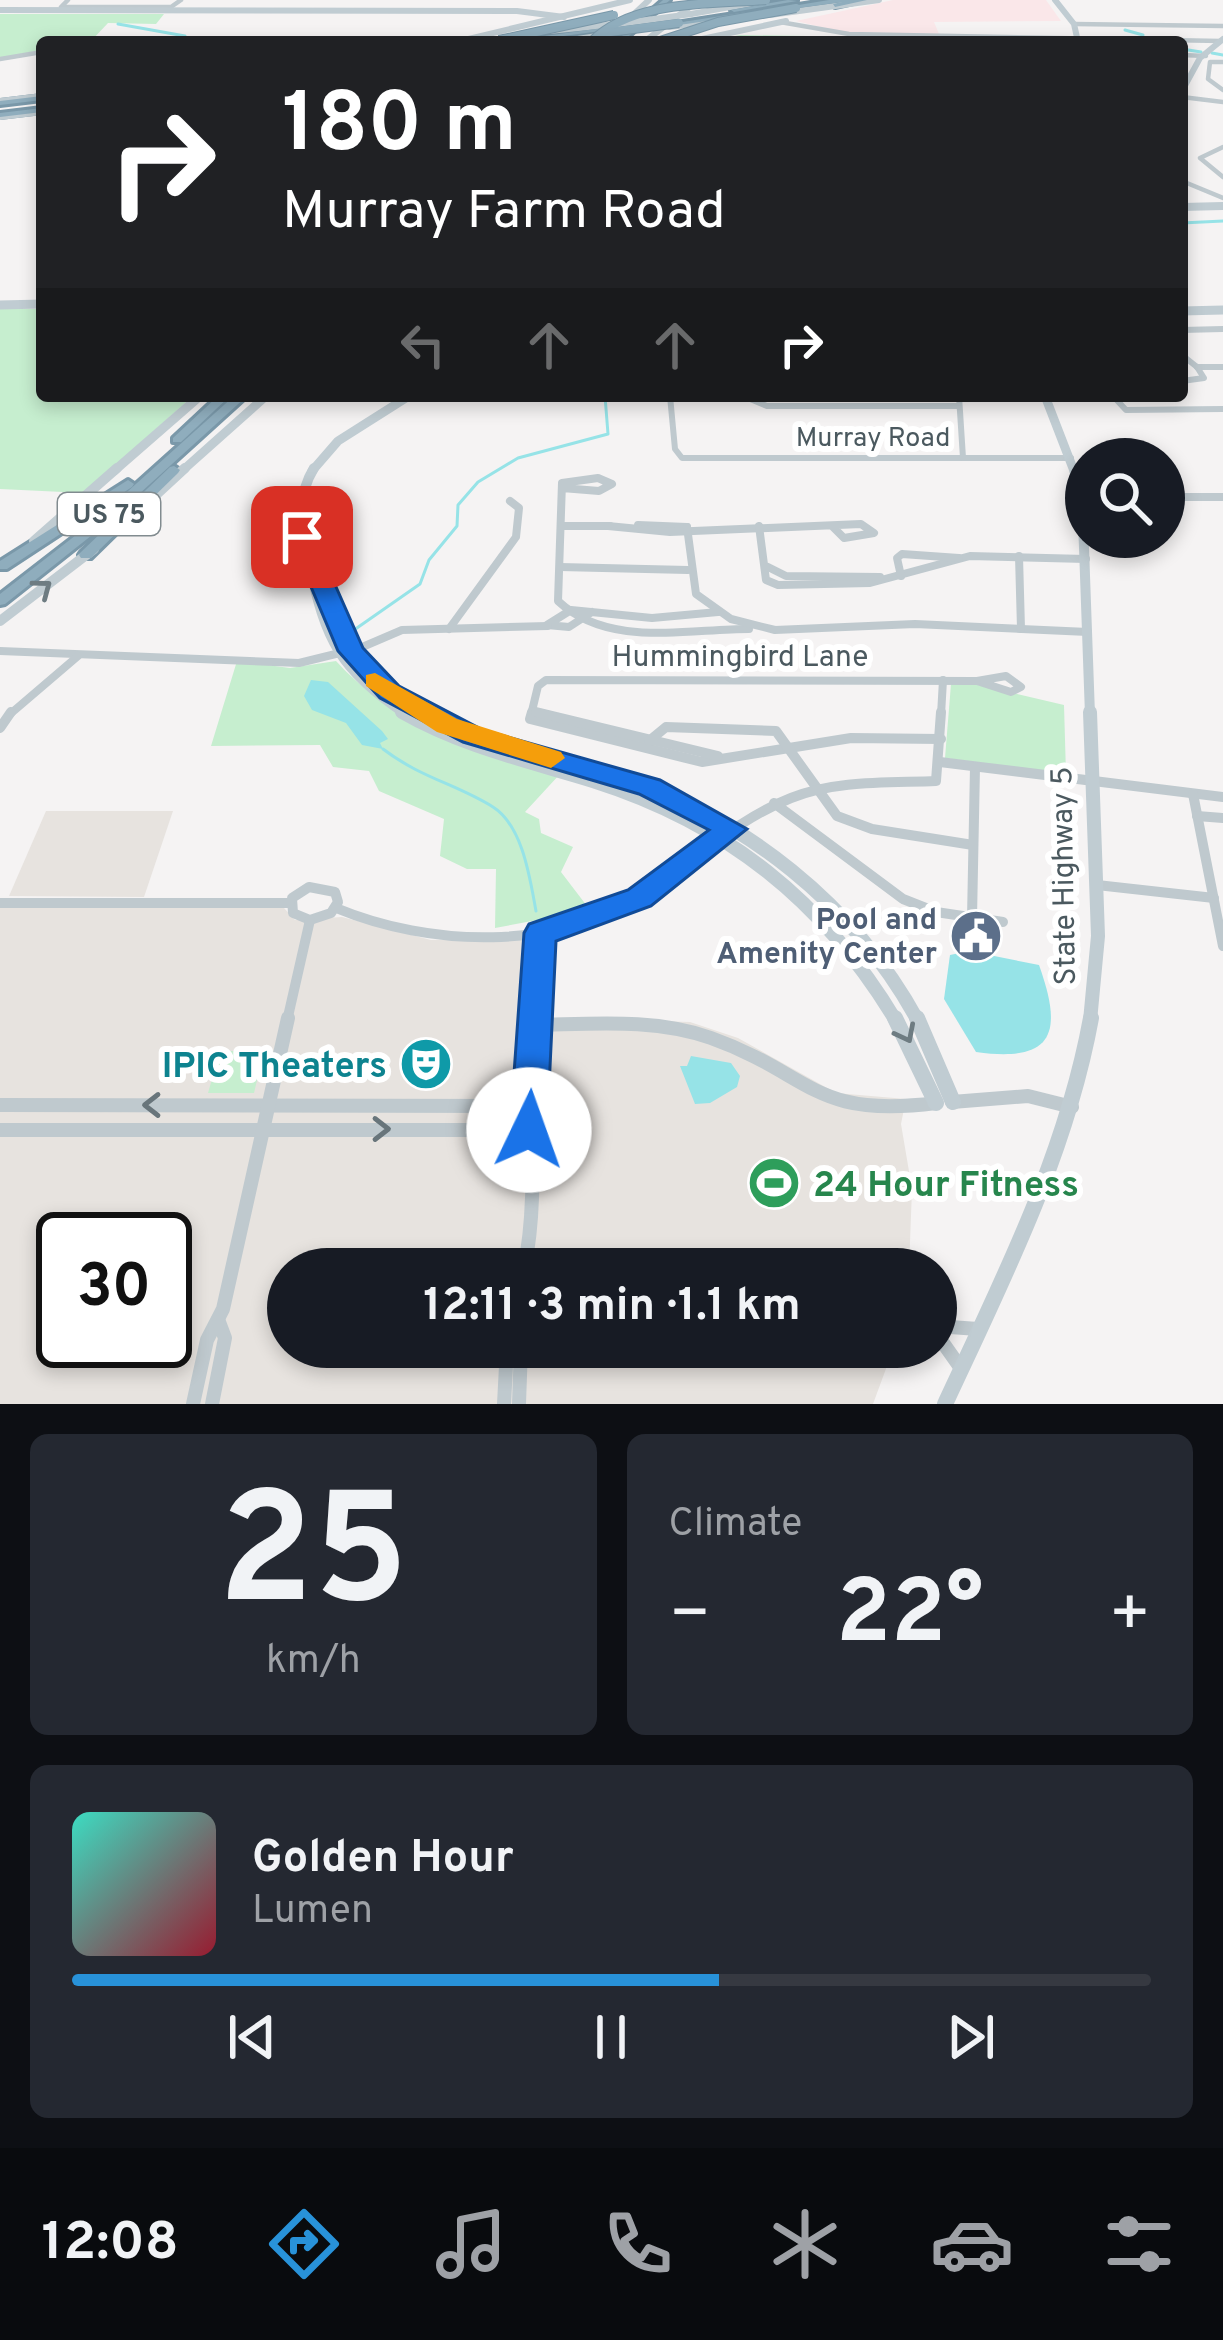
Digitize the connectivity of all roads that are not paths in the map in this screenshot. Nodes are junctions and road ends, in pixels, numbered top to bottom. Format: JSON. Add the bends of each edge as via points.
{"nodes":[{"id":1,"x":68,"y":0,"type":"edge"},
{"id":2,"x":90,"y":0,"type":"edge"},
{"id":3,"x":157,"y":0,"type":"edge"},
{"id":4,"x":181,"y":0,"type":"edge"},
{"id":5,"x":413,"y":0,"type":"edge"},
{"id":6,"x":455,"y":0,"type":"edge"},
{"id":7,"x":630,"y":0,"type":"edge"},
{"id":8,"x":653,"y":0,"type":"edge"},
{"id":9,"x":694,"y":0,"type":"edge"},
{"id":10,"x":765,"y":0,"type":"edge"},
{"id":11,"x":778,"y":0,"type":"edge"},
{"id":12,"x":847,"y":0,"type":"edge"},
{"id":13,"x":879,"y":0,"type":"edge"},
{"id":14,"x":1055,"y":0,"type":"edge"},
{"id":15,"x":865,"y":1,"type":"edge"},
{"id":16,"x":350,"y":2,"type":"edge"},
{"id":17,"x":671,"y":2,"type":"edge"},
{"id":18,"x":796,"y":2,"type":"edge"},
{"id":19,"x":147,"y":7,"type":"junction"},
{"id":20,"x":744,"y":7,"type":"junction"},
{"id":21,"x":494,"y":8,"type":"dead end"},
{"id":22,"x":75,"y":9,"type":"junction"},
{"id":23,"x":114,"y":9,"type":"junction"},
{"id":24,"x":451,"y":10,"type":"junction"},
{"id":25,"x":0,"y":11,"type":"edge"},
{"id":26,"x":329,"y":12,"type":"junction"},
{"id":27,"x":406,"y":12,"type":"junction"},
{"id":28,"x":529,"y":12,"type":"junction"},
{"id":29,"x":511,"y":13,"type":"junction"},
{"id":30,"x":691,"y":15,"type":"junction"},
{"id":31,"x":562,"y":18,"type":"junction"},
{"id":32,"x":712,"y":19,"type":"junction"},
{"id":33,"x":734,"y":19,"type":"junction"},
{"id":34,"x":633,"y":20,"type":"junction"},
{"id":35,"x":781,"y":22,"type":"junction"},
{"id":36,"x":1074,"y":24,"type":"junction"},
{"id":37,"x":674,"y":25,"type":"junction"},
{"id":38,"x":1223,"y":26,"type":"edge"},
{"id":39,"x":655,"y":30,"type":"junction"},
{"id":40,"x":610,"y":35,"type":"edge"},
{"id":41,"x":483,"y":36,"type":"edge"},
{"id":42,"x":520,"y":36,"type":"edge"},
{"id":43,"x":649,"y":36,"type":"edge"},
{"id":44,"x":658,"y":36,"type":"edge"},
{"id":45,"x":669,"y":36,"type":"edge"},
{"id":46,"x":675,"y":36,"type":"edge"},
{"id":47,"x":698,"y":36,"type":"edge"},
{"id":48,"x":716,"y":36,"type":"edge"},
{"id":49,"x":938,"y":36,"type":"joint"},
{"id":50,"x":1000,"y":36,"type":"edge"},
{"id":51,"x":1075,"y":36,"type":"edge"},
{"id":52,"x":1188,"y":39,"type":"edge"},
{"id":53,"x":1222,"y":40,"type":"edge"},
{"id":54,"x":36,"y":53,"type":"edge"},
{"id":55,"x":1188,"y":58,"type":"edge"},
{"id":56,"x":0,"y":59,"type":"edge"},
{"id":57,"x":1200,"y":59,"type":"junction"},
{"id":58,"x":1223,"y":60,"type":"edge"},
{"id":59,"x":1188,"y":82,"type":"edge"},
{"id":60,"x":1220,"y":90,"type":"edge"},
{"id":61,"x":1188,"y":95,"type":"edge"},
{"id":62,"x":1223,"y":102,"type":"edge"},
{"id":63,"x":36,"y":104,"type":"edge"},
{"id":64,"x":0,"y":108,"type":"edge"},
{"id":65,"x":1223,"y":146,"type":"edge"},
{"id":66,"x":1221,"y":174,"type":"edge"},
{"id":67,"x":1188,"y":184,"type":"edge"},
{"id":68,"x":1223,"y":202,"type":"edge"},
{"id":69,"x":1188,"y":206,"type":"edge"},
{"id":70,"x":0,"y":302,"type":"edge"},
{"id":71,"x":36,"y":302,"type":"edge"},
{"id":72,"x":1223,"y":310,"type":"edge"},
{"id":73,"x":1188,"y":311,"type":"edge"},
{"id":74,"x":1223,"y":328,"type":"edge"},
{"id":75,"x":1188,"y":330,"type":"edge"},
{"id":76,"x":1188,"y":360,"type":"edge"},
{"id":77,"x":1197,"y":367,"type":"junction"},
{"id":78,"x":1223,"y":367,"type":"edge"},
{"id":79,"x":1188,"y":380,"type":"edge"},
{"id":80,"x":196,"y":402,"type":"edge"},
{"id":81,"x":217,"y":402,"type":"edge"},
{"id":82,"x":234,"y":402,"type":"edge"},
{"id":83,"x":258,"y":402,"type":"edge"},
{"id":84,"x":398,"y":402,"type":"edge"},
{"id":85,"x":671,"y":402,"type":"edge"},
{"id":86,"x":757,"y":402,"type":"edge"},
{"id":87,"x":921,"y":402,"type":"edge"},
{"id":88,"x":959,"y":402,"type":"edge"},
{"id":89,"x":1048,"y":402,"type":"edge"},
{"id":90,"x":1118,"y":402,"type":"edge"},
{"id":91,"x":1223,"y":409,"type":"edge"},
{"id":92,"x":213,"y":421,"type":"junction"},
{"id":93,"x":1065,"y":444,"type":"edge"},
{"id":94,"x":963,"y":458,"type":"junction"},
{"id":95,"x":1065,"y":458,"type":"edge"},
{"id":96,"x":128,"y":484,"type":"junction"},
{"id":97,"x":562,"y":488,"type":"junction"},
{"id":98,"x":1185,"y":494,"type":"edge"},
{"id":99,"x":1223,"y":494,"type":"edge"},
{"id":100,"x":511,"y":501,"type":"dead end"},
{"id":101,"x":562,"y":526,"type":"junction"},
{"id":102,"x":759,"y":526,"type":"junction"},
{"id":103,"x":832,"y":526,"type":"junction"},
{"id":104,"x":686,"y":527,"type":"junction"},
{"id":105,"x":86,"y":555,"type":"junction"},
{"id":106,"x":1019,"y":556,"type":"junction"},
{"id":107,"x":959,"y":558,"type":"junction"},
{"id":108,"x":1086,"y":559,"type":"joint"},
{"id":109,"x":1,"y":567,"type":"edge"},
{"id":110,"x":560,"y":567,"type":"junction"},
{"id":111,"x":689,"y":573,"type":"junction"},
{"id":112,"x":902,"y":576,"type":"junction"},
{"id":113,"x":0,"y":588,"type":"edge"},
{"id":114,"x":0,"y":601,"type":"edge"},
{"id":115,"x":566,"y":610,"type":"junction"},
{"id":116,"x":592,"y":612,"type":"junction"},
{"id":117,"x":718,"y":612,"type":"junction"},
{"id":118,"x":0,"y":621,"type":"edge"},
{"id":119,"x":579,"y":621,"type":"junction"},
{"id":120,"x":548,"y":626,"type":"junction"},
{"id":121,"x":449,"y":629,"type":"junction"},
{"id":122,"x":1024,"y":629,"type":"junction"},
{"id":123,"x":775,"y":630,"type":"junction"},
{"id":124,"x":1088,"y":635,"type":"junction"},
{"id":125,"x":0,"y":650,"type":"edge"},
{"id":126,"x":345,"y":652,"type":"junction"},
{"id":127,"x":78,"y":656,"type":"junction"},
{"id":128,"x":943,"y":680,"type":"junction"},
{"id":129,"x":976,"y":681,"type":"dead end"},
{"id":130,"x":531,"y":715,"type":"junction"},
{"id":131,"x":0,"y":728,"type":"edge"},
{"id":132,"x":941,"y":739,"type":"junction"},
{"id":133,"x":649,"y":741,"type":"junction"},
{"id":134,"x":789,"y":746,"type":"junction"},
{"id":135,"x":723,"y":757,"type":"junction"},
{"id":136,"x":940,"y":762,"type":"junction"},
{"id":137,"x":975,"y":767,"type":"junction"},
{"id":138,"x":1094,"y":784,"type":"junction"},
{"id":139,"x":814,"y":790,"type":"junction"},
{"id":140,"x":1193,"y":794,"type":"junction"},
{"id":141,"x":1223,"y":797,"type":"edge"},
{"id":142,"x":774,"y":803,"type":"junction"},
{"id":143,"x":1198,"y":815,"type":"junction"},
{"id":144,"x":1223,"y":818,"type":"edge"},
{"id":145,"x":727,"y":832,"type":"junction"},
{"id":146,"x":974,"y":844,"type":"junction"},
{"id":147,"x":1206,"y":857,"type":"junction"},
{"id":148,"x":1223,"y":860,"type":"edge"},
{"id":149,"x":1097,"y":885,"type":"junction"},
{"id":150,"x":1214,"y":898,"type":"junction"},
{"id":151,"x":0,"y":902,"type":"edge"},
{"id":152,"x":290,"y":903,"type":"junction"},
{"id":153,"x":336,"y":908,"type":"junction"},
{"id":154,"x":972,"y":918,"type":"junction"},
{"id":155,"x":310,"y":920,"type":"junction"},
{"id":156,"x":1003,"y":922,"type":"dead end"},
{"id":157,"x":540,"y":933,"type":"junction"},
{"id":158,"x":1223,"y":946,"type":"edge"},
{"id":159,"x":535,"y":1025,"type":"junction"},
{"id":160,"x":953,"y":1102,"type":"junction"},
{"id":161,"x":936,"y":1103,"type":"junction"},
{"id":162,"x":0,"y":1105,"type":"edge"},
{"id":163,"x":269,"y":1106,"type":"junction"},
{"id":164,"x":530,"y":1106,"type":"junction"},
{"id":165,"x":1073,"y":1108,"type":"junction"},
{"id":166,"x":264,"y":1129,"type":"junction"},
{"id":167,"x":0,"y":1130,"type":"edge"},
{"id":168,"x":529,"y":1130,"type":"junction"},
{"id":169,"x":529,"y":1248,"type":"edge"},
{"id":170,"x":219,"y":1322,"type":"junction"},
{"id":171,"x":957,"y":1329,"type":"edge"},
{"id":172,"x":979,"y":1329,"type":"junction"},
{"id":173,"x":957,"y":1363,"type":"edge"},
{"id":174,"x":506,"y":1368,"type":"edge"},
{"id":175,"x":520,"y":1368,"type":"edge"},
{"id":176,"x":961,"y":1369,"type":"junction"},
{"id":177,"x":193,"y":1404,"type":"edge"},
{"id":178,"x":212,"y":1404,"type":"edge"},
{"id":179,"x":504,"y":1404,"type":"edge"},
{"id":180,"x":519,"y":1404,"type":"edge"},
{"id":181,"x":945,"y":1404,"type":"edge"}],
"edges":[{"from":1,"to":22,"type":"street","via":[[61,7]]},
{"from":2,"to":22,"type":"street"},
{"from":3,"to":19,"type":"street"},
{"from":4,"to":19,"type":"street"},
{"from":5,"to":27,"type":"street"},
{"from":6,"to":24,"type":"street"},
{"from":7,"to":31,"type":"main road"},
{"from":8,"to":34,"type":"main road"},
{"from":8,"to":42,"type":"highway","bridge":true},
{"from":9,"to":17,"type":"highway"},
{"from":9,"to":39,"type":"main road"},
{"from":9,"to":44,"type":"highway","bridge":true,"via":[[689,23]]},
{"from":10,"to":20,"type":"main road"},
{"from":10,"to":40,"type":"highway","bridge":true,"via":[[645,12],[604,26]]},
{"from":11,"to":20,"type":"main road"},
{"from":12,"to":18,"type":"highway"},
{"from":12,"to":32,"type":"highway"},
{"from":13,"to":15,"type":"main road"},
{"from":14,"to":36,"type":"main road"},
{"from":15,"to":32,"type":"highway"},
{"from":15,"to":33,"type":"main road"},
{"from":15,"to":35,"type":"main road"},
{"from":16,"to":26,"type":"main road"},
{"from":17,"to":40,"type":"highway"},
{"from":18,"to":30,"type":"highway"},
{"from":18,"to":46,"type":"highway","bridge":true},
{"from":19,"to":23,"type":"street"},
{"from":20,"to":30,"type":"main road"},
{"from":21,"to":24,"type":"street"},
{"from":22,"to":23,"type":"main road"},
{"from":22,"to":25,"type":"main road"},
{"from":22,"to":26,"type":"main road"},
{"from":23,"to":26,"type":"main road"},
{"from":24,"to":27,"type":"main road"},
{"from":24,"to":28,"type":"main road"},
{"from":26,"to":27,"type":"main road"},
{"from":27,"to":29,"type":"main road"},
{"from":28,"to":29,"type":"main road"},
{"from":28,"to":31,"type":"main road"},
{"from":29,"to":31,"type":"main road"},
{"from":30,"to":40,"type":"highway","bridge":true},
{"from":31,"to":41,"type":"main road"},
{"from":32,"to":37,"type":"highway"},
{"from":33,"to":35,"type":"main road"},
{"from":33,"to":37,"type":"main road"},
{"from":34,"to":40,"type":"main road"},
{"from":34,"to":40,"type":"main road","via":[[613,11],[581,17]]},
{"from":35,"to":48,"type":"main road"},
{"from":35,"to":49,"type":"street","via":[[848,34]]},
{"from":36,"to":38,"type":"street"},
{"from":36,"to":51,"type":"main road"},
{"from":37,"to":40,"type":"highway","bridge":true},
{"from":37,"to":47,"type":"main road","via":[[708,34]]},
{"from":39,"to":43,"type":"main road"},
{"from":39,"to":45,"type":"main road"},
{"from":49,"to":50,"type":"street"},
{"from":52,"to":53,"type":"street"},
{"from":53,"to":57,"type":"main road"},
{"from":54,"to":56,"type":"street"},
{"from":55,"to":57,"type":"street"},
{"from":57,"to":58,"type":"street"},
{"from":57,"to":59,"type":"main road"},
{"from":58,"to":60,"type":"street","via":[[1212,61],[1209,82]]},
{"from":61,"to":62,"type":"street"},
{"from":63,"to":64,"type":"highway"},
{"from":65,"to":66,"type":"street","via":[[1200,158]]},
{"from":67,"to":68,"type":"street"},
{"from":68,"to":69,"type":"main road"},
{"from":70,"to":71,"type":"main road"},
{"from":72,"to":73,"type":"main road"},
{"from":74,"to":75,"type":"street"},
{"from":76,"to":77,"type":"street"},
{"from":77,"to":78,"type":"street"},
{"from":77,"to":79,"type":"street","via":[[1204,378]]},
{"from":80,"to":109,"type":"main road"},
{"from":81,"to":96,"type":"highway","number":"US 75"},
{"from":82,"to":92,"type":"highway","number":"US 75"},
{"from":83,"to":105,"type":"main road"},
{"from":84,"to":126,"type":"main road","via":[[350,429],[312,469],[299,513],[310,590]]},
{"from":85,"to":94,"type":"street","name":"Murray Road","via":[[677,454]]},
{"from":86,"to":87,"type":"street"},
{"from":88,"to":94,"type":"street"},
{"from":89,"to":93,"type":"main road","name":"State Highway 5"},
{"from":90,"to":91,"type":"street"},
{"from":92,"to":105,"type":"highway","via":[[184,461]]},
{"from":92,"to":114,"type":"highway","number":"US 75"},
{"from":94,"to":95,"type":"street","name":"Murray Road"},
{"from":96,"to":109,"type":"highway"},
{"from":96,"to":113,"type":"highway","number":"US 75"},
{"from":97,"to":97,"type":"street","via":[[604,491],[612,484],[570,478]]},
{"from":97,"to":101,"type":"street"},
{"from":98,"to":99,"type":"street"},
{"from":100,"to":121,"type":"street","via":[[520,508],[516,537]]},
{"from":101,"to":104,"type":"street"},
{"from":101,"to":110,"type":"street"},
{"from":102,"to":103,"type":"street"},
{"from":102,"to":104,"type":"street"},
{"from":102,"to":112,"type":"street","via":[[766,580],[778,586]]},
{"from":103,"to":103,"type":"street","via":[[844,538],[874,533],[861,524]]},
{"from":104,"to":111,"type":"street"},
{"from":118,"to":105,"type":"main road","one_way":true},
{"from":106,"to":107,"type":"street"},
{"from":106,"to":108,"type":"street"},
{"from":106,"to":122,"type":"street"},
{"from":107,"to":112,"type":"street"},
{"from":107,"to":112,"type":"street","via":[[902,554]]},
{"from":108,"to":124,"type":"main road","name":"State Highway 5"},
{"from":110,"to":111,"type":"street"},
{"from":110,"to":115,"type":"street","via":[[558,601]]},
{"from":111,"to":117,"type":"street","via":[[696,594]]},
{"from":115,"to":116,"type":"street"},
{"from":115,"to":119,"type":"street"},
{"from":115,"to":120,"type":"street"},
{"from":116,"to":117,"type":"street","via":[[653,619]]},
{"from":116,"to":119,"type":"street"},
{"from":117,"to":123,"type":"street"},
{"from":119,"to":120,"type":"street"},
{"from":119,"to":123,"type":"street","via":[[622,631]]},
{"from":120,"to":121,"type":"street"},
{"from":121,"to":126,"type":"street","via":[[402,630]]},
{"from":122,"to":123,"type":"street"},
{"from":122,"to":124,"type":"street"},
{"from":124,"to":138,"type":"main road","name":"State Highway 5"},
{"from":125,"to":127,"type":"street"},
{"from":126,"to":127,"type":"street","via":[[290,664]]},
{"from":126,"to":145,"type":"main road","via":[[389,692],[447,725],[650,787]]},
{"from":127,"to":131,"type":"street","via":[[64,675],[15,702]]},
{"from":128,"to":129,"type":"street","name":"Hummingbird Lane"},
{"from":128,"to":130,"type":"street","name":"Hummingbird Lane","via":[[546,680]]},
{"from":128,"to":132,"type":"street"},
{"from":130,"to":133,"type":"street"},
{"from":130,"to":135,"type":"street","via":[[675,758]]},
{"from":132,"to":134,"type":"street","via":[[883,735]]},
{"from":132,"to":136,"type":"street"},
{"from":133,"to":134,"type":"street","via":[[666,727],[762,727]]},
{"from":133,"to":135,"type":"street"},
{"from":134,"to":135,"type":"street"},
{"from":134,"to":139,"type":"street"},
{"from":136,"to":137,"type":"street"},
{"from":136,"to":139,"type":"street","via":[[928,784]]},
{"from":137,"to":138,"type":"street"},
{"from":137,"to":146,"type":"street"},
{"from":138,"to":140,"type":"street"},
{"from":138,"to":149,"type":"main road","name":"State Highway 5"},
{"from":139,"to":142,"type":"street"},
{"from":139,"to":146,"type":"street","via":[[855,824]]},
{"from":140,"to":141,"type":"street"},
{"from":140,"to":143,"type":"street"},
{"from":142,"to":145,"type":"street"},
{"from":142,"to":154,"type":"street","via":[[902,899]]},
{"from":143,"to":144,"type":"street"},
{"from":143,"to":147,"type":"street"},
{"from":145,"to":157,"type":"street","via":[[639,898]]},
{"from":145,"to":160,"type":"main road","via":[[810,885],[863,938],[914,1008]]},
{"from":145,"to":161,"type":"main road","one_way":true,"via":[[849,943],[895,1012]]},
{"from":146,"to":154,"type":"street"},
{"from":147,"to":148,"type":"street"},
{"from":147,"to":150,"type":"street"},
{"from":149,"to":150,"type":"street"},
{"from":149,"to":165,"type":"main road","name":"State Highway 5","via":[[1094,1009]]},
{"from":150,"to":158,"type":"street"},
{"from":151,"to":152,"type":"street"},
{"from":152,"to":153,"type":"street","via":[[302,889],[324,886],[335,892]]},
{"from":152,"to":155,"type":"street"},
{"from":153,"to":155,"type":"street"},
{"from":153,"to":157,"type":"street","via":[[431,936]]},
{"from":154,"to":156,"type":"street"},
{"from":155,"to":163,"type":"street"},
{"from":157,"to":159,"type":"street"},
{"from":159,"to":161,"type":"street","via":[[683,1030],[735,1047],[838,1106]]},
{"from":159,"to":164,"type":"street"},
{"from":160,"to":161,"type":"street"},
{"from":160,"to":165,"type":"street","via":[[1028,1096]]},
{"from":163,"to":162,"type":"street","one_way":true},
{"from":163,"to":164,"type":"street"},
{"from":163,"to":166,"type":"street"},
{"from":164,"to":168,"type":"street"},
{"from":165,"to":172,"type":"main road","name":"State Highway 5"},
{"from":166,"to":167,"type":"street"},
{"from":166,"to":168,"type":"street","one_way":true},
{"from":166,"to":170,"type":"street"},
{"from":168,"to":169,"type":"street"},
{"from":170,"to":177,"type":"street"},
{"from":170,"to":178,"type":"street","via":[[225,1339]]},
{"from":171,"to":172,"type":"street"},
{"from":172,"to":176,"type":"main road","name":"State Highway 5"},
{"from":173,"to":176,"type":"street"},
{"from":174,"to":179,"type":"street"},
{"from":175,"to":180,"type":"street"},
{"from":176,"to":181,"type":"main road","name":"State Highway 5"}]}
